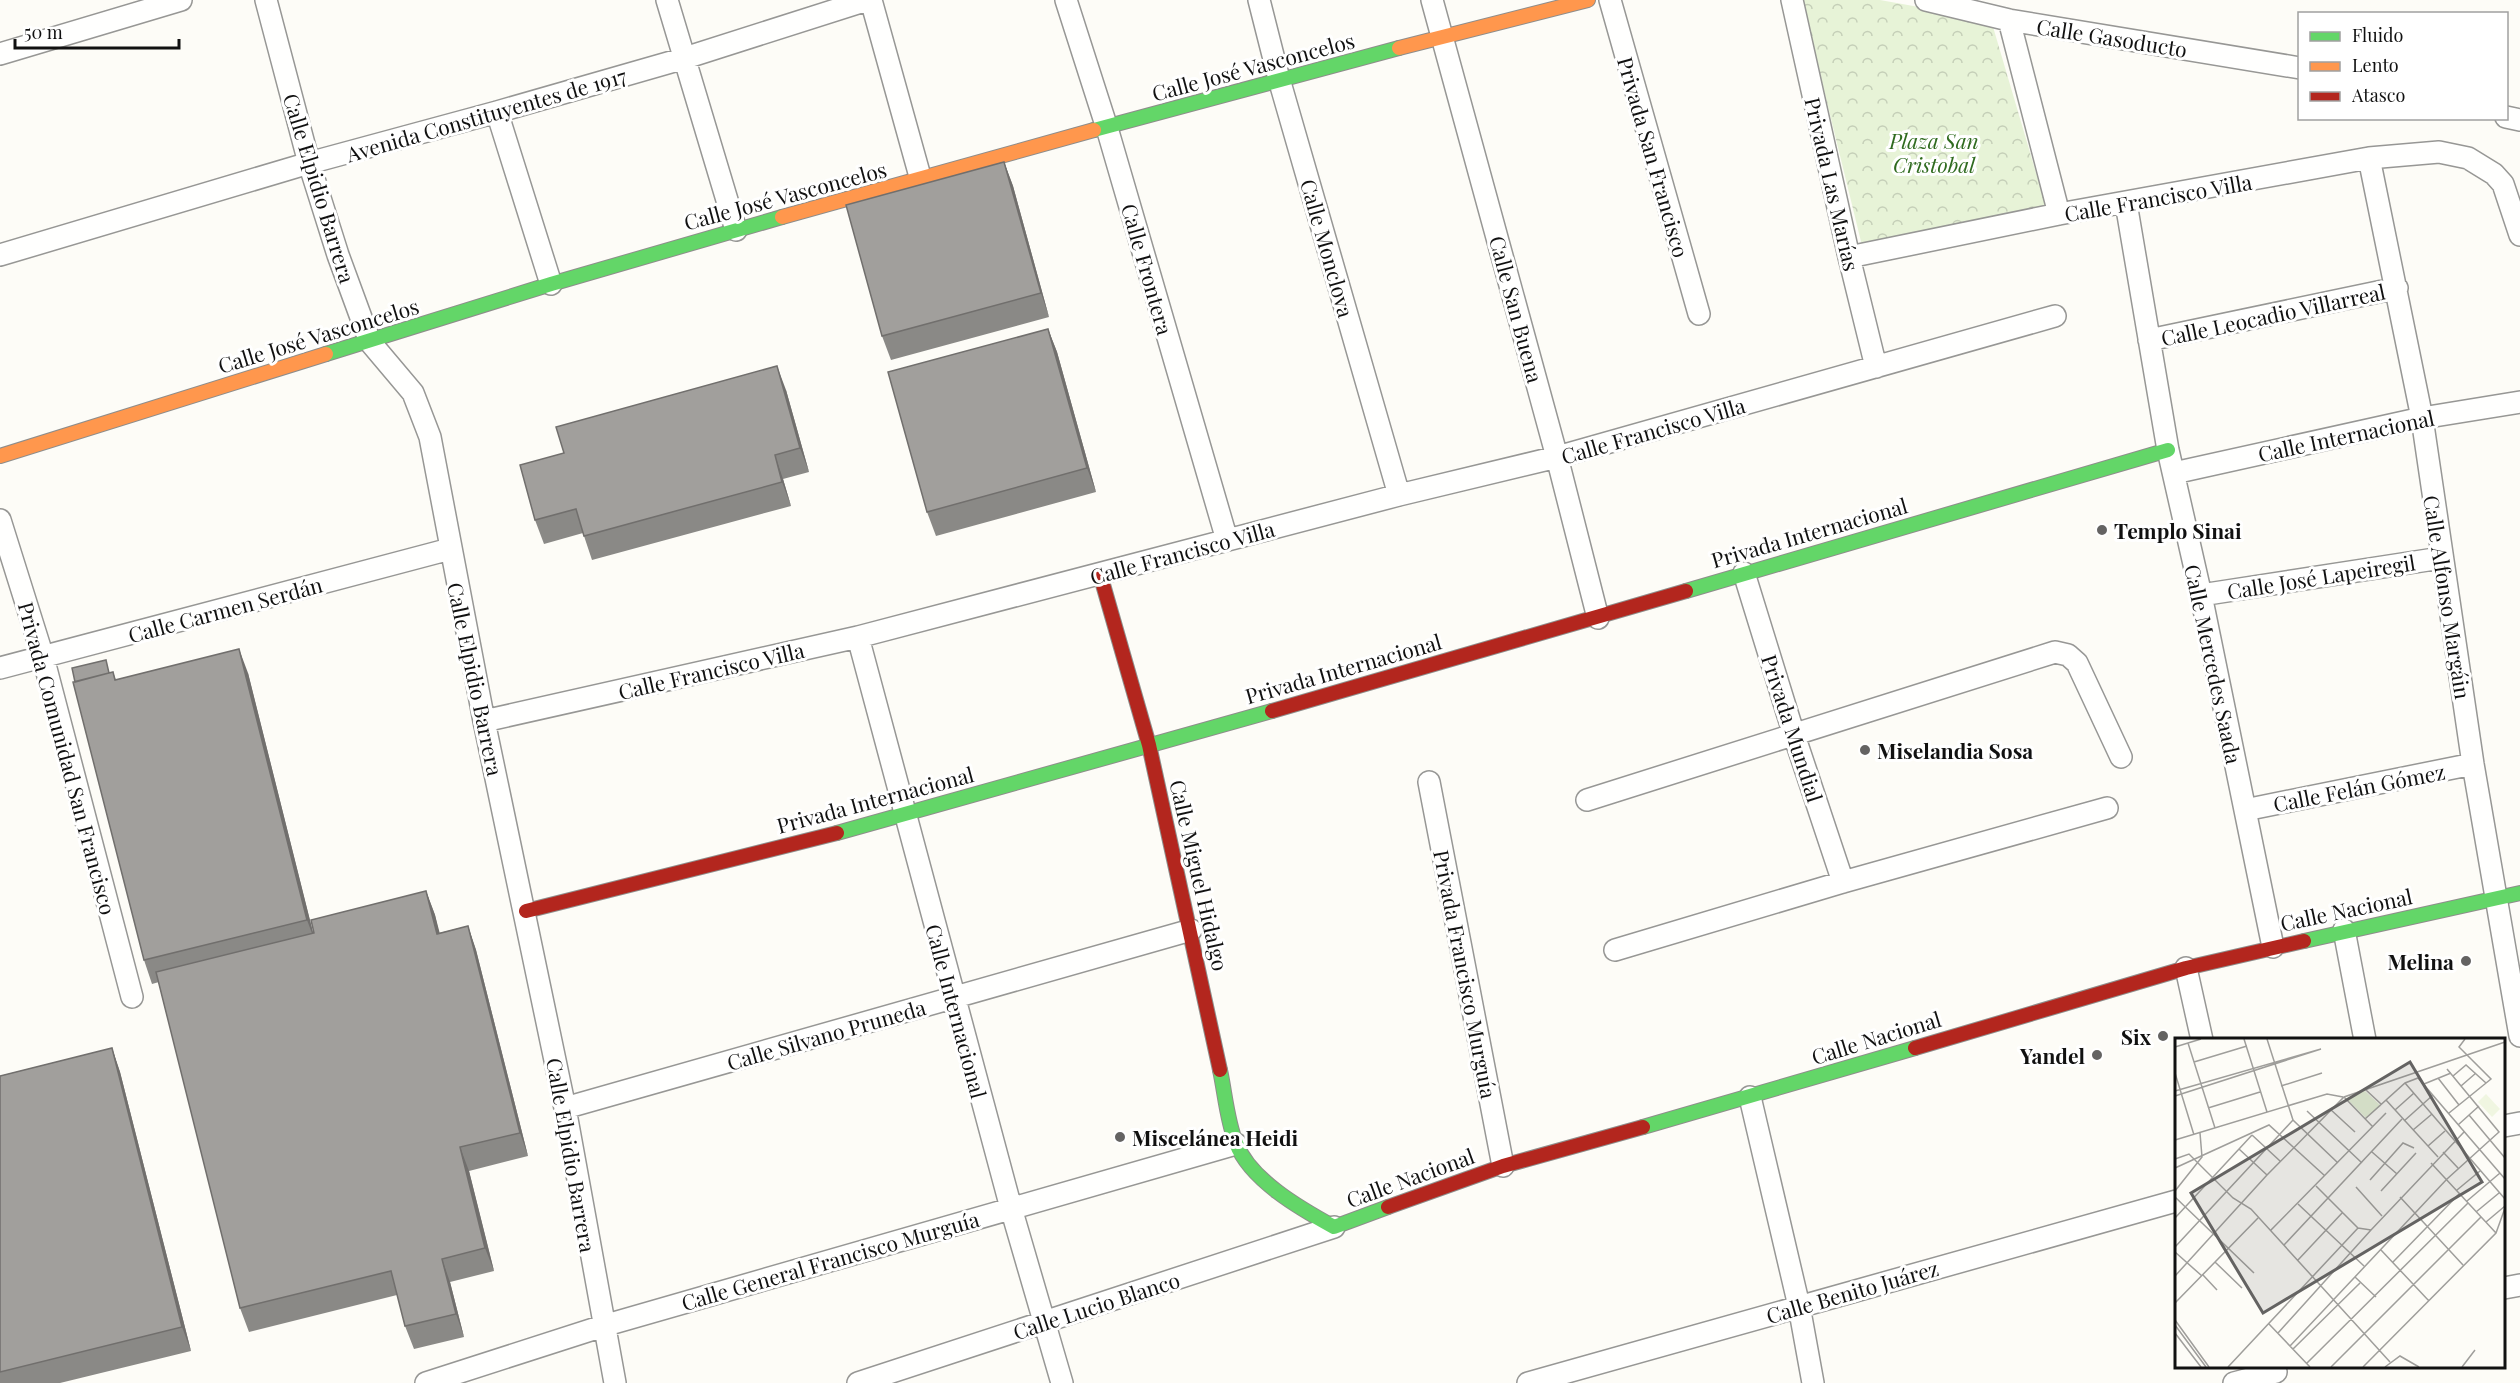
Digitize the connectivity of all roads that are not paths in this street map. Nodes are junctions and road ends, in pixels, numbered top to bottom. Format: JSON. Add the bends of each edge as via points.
{"nodes":[{"id":1,"x":181,"y":0,"type":"edge"},
{"id":2,"x":266,"y":0,"type":"edge"},
{"id":3,"x":668,"y":0,"type":"edge"},
{"id":4,"x":869,"y":0,"type":"edge"},
{"id":5,"x":1066,"y":0,"type":"edge"},
{"id":6,"x":1259,"y":0,"type":"edge"},
{"id":7,"x":1432,"y":0,"type":"edge"},
{"id":8,"x":1588,"y":0,"type":"edge"},
{"id":9,"x":1610,"y":0,"type":"edge"},
{"id":10,"x":1792,"y":0,"type":"edge"},
{"id":11,"x":1926,"y":0,"type":"edge"},
{"id":12,"x":2009,"y":20,"type":"junction"},
{"id":13,"x":1444,"y":38,"type":"junction"},
{"id":14,"x":0,"y":54,"type":"edge"},
{"id":15,"x":685,"y":58,"type":"junction"},
{"id":16,"x":2298,"y":68,"type":"edge"},
{"id":17,"x":1279,"y":79,"type":"junction"},
{"id":18,"x":497,"y":112,"type":"junction"},
{"id":19,"x":1107,"y":128,"type":"junction"},
{"id":20,"x":2369,"y":158,"type":"junction"},
{"id":21,"x":309,"y":163,"type":"junction"},
{"id":22,"x":921,"y":180,"type":"junction"},
{"id":23,"x":2126,"y":203,"type":"junction"},
{"id":24,"x":2059,"y":214,"type":"junction"},
{"id":25,"x":736,"y":230,"type":"junction"},
{"id":26,"x":2520,"y":236,"type":"edge"},
{"id":27,"x":0,"y":255,"type":"edge"},
{"id":28,"x":1849,"y":257,"type":"junction"},
{"id":29,"x":550,"y":284,"type":"junction"},
{"id":30,"x":2397,"y":288,"type":"junction"},
{"id":31,"x":1699,"y":314,"type":"dead end"},
{"id":32,"x":2055,"y":316,"type":"dead end"},
{"id":33,"x":2149,"y":340,"type":"junction"},
{"id":34,"x":370,"y":342,"type":"junction"},
{"id":35,"x":1876,"y":367,"type":"junction"},
{"id":36,"x":2520,"y":402,"type":"edge"},
{"id":37,"x":2422,"y":418,"type":"junction"},
{"id":38,"x":2168,"y":450,"type":"junction"},
{"id":39,"x":0,"y":456,"type":"edge"},
{"id":40,"x":1557,"y":457,"type":"junction"},
{"id":41,"x":2174,"y":473,"type":"junction"},
{"id":42,"x":1399,"y":495,"type":"junction"},
{"id":43,"x":0,"y":520,"type":"edge"},
{"id":44,"x":1227,"y":540,"type":"junction"},
{"id":45,"x":450,"y":549,"type":"junction"},
{"id":46,"x":2441,"y":558,"type":"junction"},
{"id":47,"x":1744,"y":573,"type":"junction"},
{"id":48,"x":1100,"y":574,"type":"junction"},
{"id":49,"x":2201,"y":595,"type":"junction"},
{"id":50,"x":1598,"y":618,"type":"junction"},
{"id":51,"x":858,"y":636,"type":"junction"},
{"id":52,"x":43,"y":657,"type":"junction"},
{"id":53,"x":0,"y":668,"type":"edge"},
{"id":54,"x":484,"y":721,"type":"junction"},
{"id":55,"x":1794,"y":735,"type":"junction"},
{"id":56,"x":1149,"y":745,"type":"junction"},
{"id":57,"x":2121,"y":757,"type":"dead end"},
{"id":58,"x":2473,"y":764,"type":"junction"},
{"id":59,"x":1429,"y":782,"type":"dead end"},
{"id":60,"x":1587,"y":800,"type":"dead end"},
{"id":61,"x":2107,"y":808,"type":"dead end"},
{"id":62,"x":2245,"y":810,"type":"junction"},
{"id":63,"x":904,"y":815,"type":"junction"},
{"id":64,"x":1843,"y":882,"type":"junction"},
{"id":65,"x":2520,"y":893,"type":"edge"},
{"id":66,"x":2497,"y":898,"type":"junction"},
{"id":67,"x":526,"y":911,"type":"junction"},
{"id":68,"x":1191,"y":930,"type":"junction"},
{"id":69,"x":2344,"y":930,"type":"junction"},
{"id":70,"x":2273,"y":946,"type":"junction"},
{"id":71,"x":1615,"y":950,"type":"dead end"},
{"id":72,"x":2186,"y":968,"type":"junction"},
{"id":73,"x":132,"y":997,"type":"dead end"},
{"id":74,"x":954,"y":998,"type":"junction"},
{"id":75,"x":2520,"y":1036,"type":"edge"},
{"id":76,"x":2202,"y":1038,"type":"edge"},
{"id":77,"x":2365,"y":1038,"type":"edge"},
{"id":78,"x":1750,"y":1097,"type":"junction"},
{"id":79,"x":565,"y":1108,"type":"junction"},
{"id":80,"x":2520,"y":1123,"type":"edge"},
{"id":81,"x":2505,"y":1126,"type":"edge"},
{"id":82,"x":1236,"y":1144,"type":"junction"},
{"id":83,"x":1503,"y":1166,"type":"junction"},
{"id":84,"x":1263,"y":1181,"type":"joint"},
{"id":85,"x":2175,"y":1201,"type":"edge"},
{"id":86,"x":1011,"y":1208,"type":"junction"},
{"id":87,"x":1334,"y":1227,"type":"junction"},
{"id":88,"x":2520,"y":1285,"type":"edge"},
{"id":89,"x":2505,"y":1288,"type":"edge"},
{"id":90,"x":1799,"y":1306,"type":"junction"},
{"id":91,"x":1044,"y":1321,"type":"junction"},
{"id":92,"x":603,"y":1326,"type":"junction"},
{"id":93,"x":2277,"y":1374,"type":"edge"},
{"id":94,"x":426,"y":1383,"type":"edge"},
{"id":95,"x":615,"y":1383,"type":"edge"},
{"id":96,"x":858,"y":1383,"type":"edge"},
{"id":97,"x":1062,"y":1383,"type":"edge"},
{"id":98,"x":1528,"y":1383,"type":"edge"},
{"id":99,"x":1813,"y":1383,"type":"edge"},
{"id":100,"x":2234,"y":1383,"type":"edge"}],
"edges":[{"from":1,"to":14,"type":"street"},
{"from":2,"to":21,"type":"street","name":"Calle Elpidio Barrera"},
{"from":3,"to":15,"type":"street"},
{"from":4,"to":15,"type":"street","name":"Avenida Constituyentes de 1917"},
{"from":4,"to":22,"type":"street"},
{"from":5,"to":19,"type":"street","name":"Calle Frontera"},
{"from":6,"to":17,"type":"street","name":"Calle Monclova"},
{"from":7,"to":13,"type":"street","name":"Calle San Buena"},
{"from":8,"to":13,"type":"street","name":"Calle José Vasconcelos"},
{"from":9,"to":31,"type":"street","name":"Privada San Francisco"},
{"from":10,"to":28,"type":"street","name":"Privada Las Marías"},
{"from":11,"to":12,"type":"street","name":"Calle Gasoducto"},
{"from":12,"to":16,"type":"street","name":"Calle Gasoducto"},
{"from":12,"to":24,"type":"street"},
{"from":13,"to":17,"type":"street","name":"Calle José Vasconcelos"},
{"from":13,"to":40,"type":"street","name":"Calle San Buena"},
{"from":15,"to":18,"type":"street","name":"Avenida Constituyentes de 1917"},
{"from":15,"to":25,"type":"street"},
{"from":17,"to":19,"type":"street","name":"Calle José Vasconcelos"},
{"from":17,"to":42,"type":"street","name":"Calle Monclova"},
{"from":18,"to":21,"type":"street","name":"Avenida Constituyentes de 1917"},
{"from":18,"to":29,"type":"street"},
{"from":19,"to":22,"type":"street","name":"Calle José Vasconcelos"},
{"from":19,"to":44,"type":"street","name":"Calle Frontera"},
{"from":20,"to":23,"type":"street","name":"Calle Francisco Villa"},
{"from":20,"to":26,"type":"street","name":"Calle Francisco Villa","via":[[2439,152],[2468,158],[2503,184]]},
{"from":20,"to":30,"type":"street","name":"Calle Alfonso Margáin"},
{"from":21,"to":27,"type":"street","name":"Avenida Constituyentes de 1917"},
{"from":21,"to":34,"type":"street","name":"Calle Elpidio Barrera"},
{"from":22,"to":25,"type":"street","name":"Calle José Vasconcelos"},
{"from":23,"to":24,"type":"street","name":"Calle Francisco Villa"},
{"from":23,"to":33,"type":"street","name":"Calle Mercedes Saada"},
{"from":24,"to":28,"type":"street","name":"Calle Francisco Villa"},
{"from":25,"to":29,"type":"street","name":"Calle José Vasconcelos"},
{"from":28,"to":35,"type":"street","name":"Privada Las Marías"},
{"from":29,"to":34,"type":"street","name":"Calle José Vasconcelos"},
{"from":30,"to":33,"type":"street","name":"Calle Leocadio Villarreal"},
{"from":30,"to":37,"type":"street","name":"Calle Alfonso Margáin"},
{"from":32,"to":35,"type":"street","name":"Calle Francisco Villa"},
{"from":33,"to":38,"type":"street","name":"Calle Mercedes Saada"},
{"from":34,"to":39,"type":"street","name":"Calle José Vasconcelos"},
{"from":34,"to":45,"type":"street","name":"Calle Elpidio Barrera","via":[[418,402],[430,437]]},
{"from":35,"to":40,"type":"street","name":"Calle Francisco Villa"},
{"from":36,"to":37,"type":"street","name":"Calle Internacional"},
{"from":37,"to":41,"type":"street","name":"Calle Internacional"},
{"from":37,"to":46,"type":"street","name":"Calle Alfonso Margáin"},
{"from":38,"to":41,"type":"street","name":"Calle Mercedes Saada"},
{"from":38,"to":47,"type":"street","name":"Privada Internacional"},
{"from":40,"to":42,"type":"street","name":"Calle Francisco Villa"},
{"from":40,"to":50,"type":"street","name":"Calle San Buena"},
{"from":41,"to":49,"type":"street","name":"Calle Mercedes Saada"},
{"from":42,"to":44,"type":"street","name":"Calle Francisco Villa"},
{"from":43,"to":52,"type":"street","name":"Privada Comunidad San Francisco"},
{"from":44,"to":48,"type":"street","name":"Calle Francisco Villa"},
{"from":45,"to":52,"type":"street","name":"Calle Carmen Serdán"},
{"from":45,"to":54,"type":"street","name":"Calle Elpidio Barrera"},
{"from":46,"to":49,"type":"street","name":"Calle José Lapeiregil"},
{"from":46,"to":58,"type":"street","name":"Calle Alfonso Margáin"},
{"from":47,"to":50,"type":"street","name":"Privada Internacional"},
{"from":47,"to":55,"type":"street","name":"Privada Mundial"},
{"from":48,"to":51,"type":"street","name":"Calle Francisco Villa"},
{"from":48,"to":56,"type":"street","name":"Calle Miguel Hidalgo"},
{"from":49,"to":62,"type":"street","name":"Calle Mercedes Saada"},
{"from":50,"to":56,"type":"street","name":"Privada Internacional"},
{"from":51,"to":54,"type":"street","name":"Calle Francisco Villa"},
{"from":51,"to":63,"type":"street","name":"Calle Internacional"},
{"from":52,"to":53,"type":"street","name":"Calle Carmen Serdán"},
{"from":52,"to":73,"type":"street","name":"Privada Comunidad San Francisco"},
{"from":54,"to":67,"type":"street","name":"Calle Elpidio Barrera"},
{"from":55,"to":57,"type":"street","via":[[2062,652],[2077,663]]},
{"from":55,"to":60,"type":"street"},
{"from":55,"to":64,"type":"street","name":"Privada Mundial"},
{"from":56,"to":63,"type":"street","name":"Privada Internacional"},
{"from":56,"to":68,"type":"street","name":"Calle Miguel Hidalgo"},
{"from":58,"to":62,"type":"street","name":"Calle Felán Gómez"},
{"from":58,"to":66,"type":"street","name":"Calle Alfonso Margáin"},
{"from":59,"to":83,"type":"street","name":"Privada Francisco Murguía"},
{"from":61,"to":64,"type":"street"},
{"from":62,"to":70,"type":"street","name":"Calle Mercedes Saada"},
{"from":63,"to":67,"type":"street","name":"Privada Internacional"},
{"from":63,"to":74,"type":"street","name":"Calle Internacional"},
{"from":64,"to":71,"type":"street"},
{"from":65,"to":66,"type":"street","name":"Calle Nacional"},
{"from":66,"to":69,"type":"street","name":"Calle Nacional"},
{"from":66,"to":75,"type":"street","name":"Calle Alfonso Margáin"},
{"from":67,"to":79,"type":"street","name":"Calle Elpidio Barrera"},
{"from":68,"to":74,"type":"street","name":"Calle Silvano Pruneda"},
{"from":68,"to":82,"type":"street","name":"Calle Miguel Hidalgo"},
{"from":69,"to":70,"type":"street","name":"Calle Nacional"},
{"from":69,"to":77,"type":"street"},
{"from":70,"to":72,"type":"street","name":"Calle Nacional"},
{"from":72,"to":76,"type":"street"},
{"from":72,"to":78,"type":"street","name":"Calle Nacional"},
{"from":74,"to":79,"type":"street","name":"Calle Silvano Pruneda"},
{"from":74,"to":86,"type":"street","name":"Calle Internacional"},
{"from":78,"to":83,"type":"street","name":"Calle Nacional"},
{"from":78,"to":90,"type":"street"},
{"from":79,"to":92,"type":"street","name":"Calle Elpidio Barrera"},
{"from":80,"to":81,"type":"street"},
{"from":82,"to":84,"type":"street","name":"Calle Miguel Hidalgo"},
{"from":82,"to":86,"type":"street","name":"Calle General Francisco Murguía"},
{"from":83,"to":87,"type":"street","name":"Calle Nacional"},
{"from":84,"to":87,"type":"street","name":"Calle Nacional"},
{"from":85,"to":90,"type":"street","name":"Calle Benito Juárez"},
{"from":86,"to":91,"type":"street","name":"Calle Internacional"},
{"from":86,"to":92,"type":"street","name":"Calle General Francisco Murguía"},
{"from":87,"to":91,"type":"street","name":"Calle Lucio Blanco"},
{"from":88,"to":89,"type":"street"},
{"from":90,"to":98,"type":"street","name":"Calle Benito Juárez"},
{"from":90,"to":99,"type":"street"},
{"from":91,"to":96,"type":"street","name":"Calle Lucio Blanco"},
{"from":91,"to":97,"type":"street","name":"Calle Internacional"},
{"from":92,"to":94,"type":"street","name":"Calle General Francisco Murguía"},
{"from":92,"to":95,"type":"street","name":"Calle Elpidio Barrera"},
{"from":93,"to":100,"type":"street"}]}
